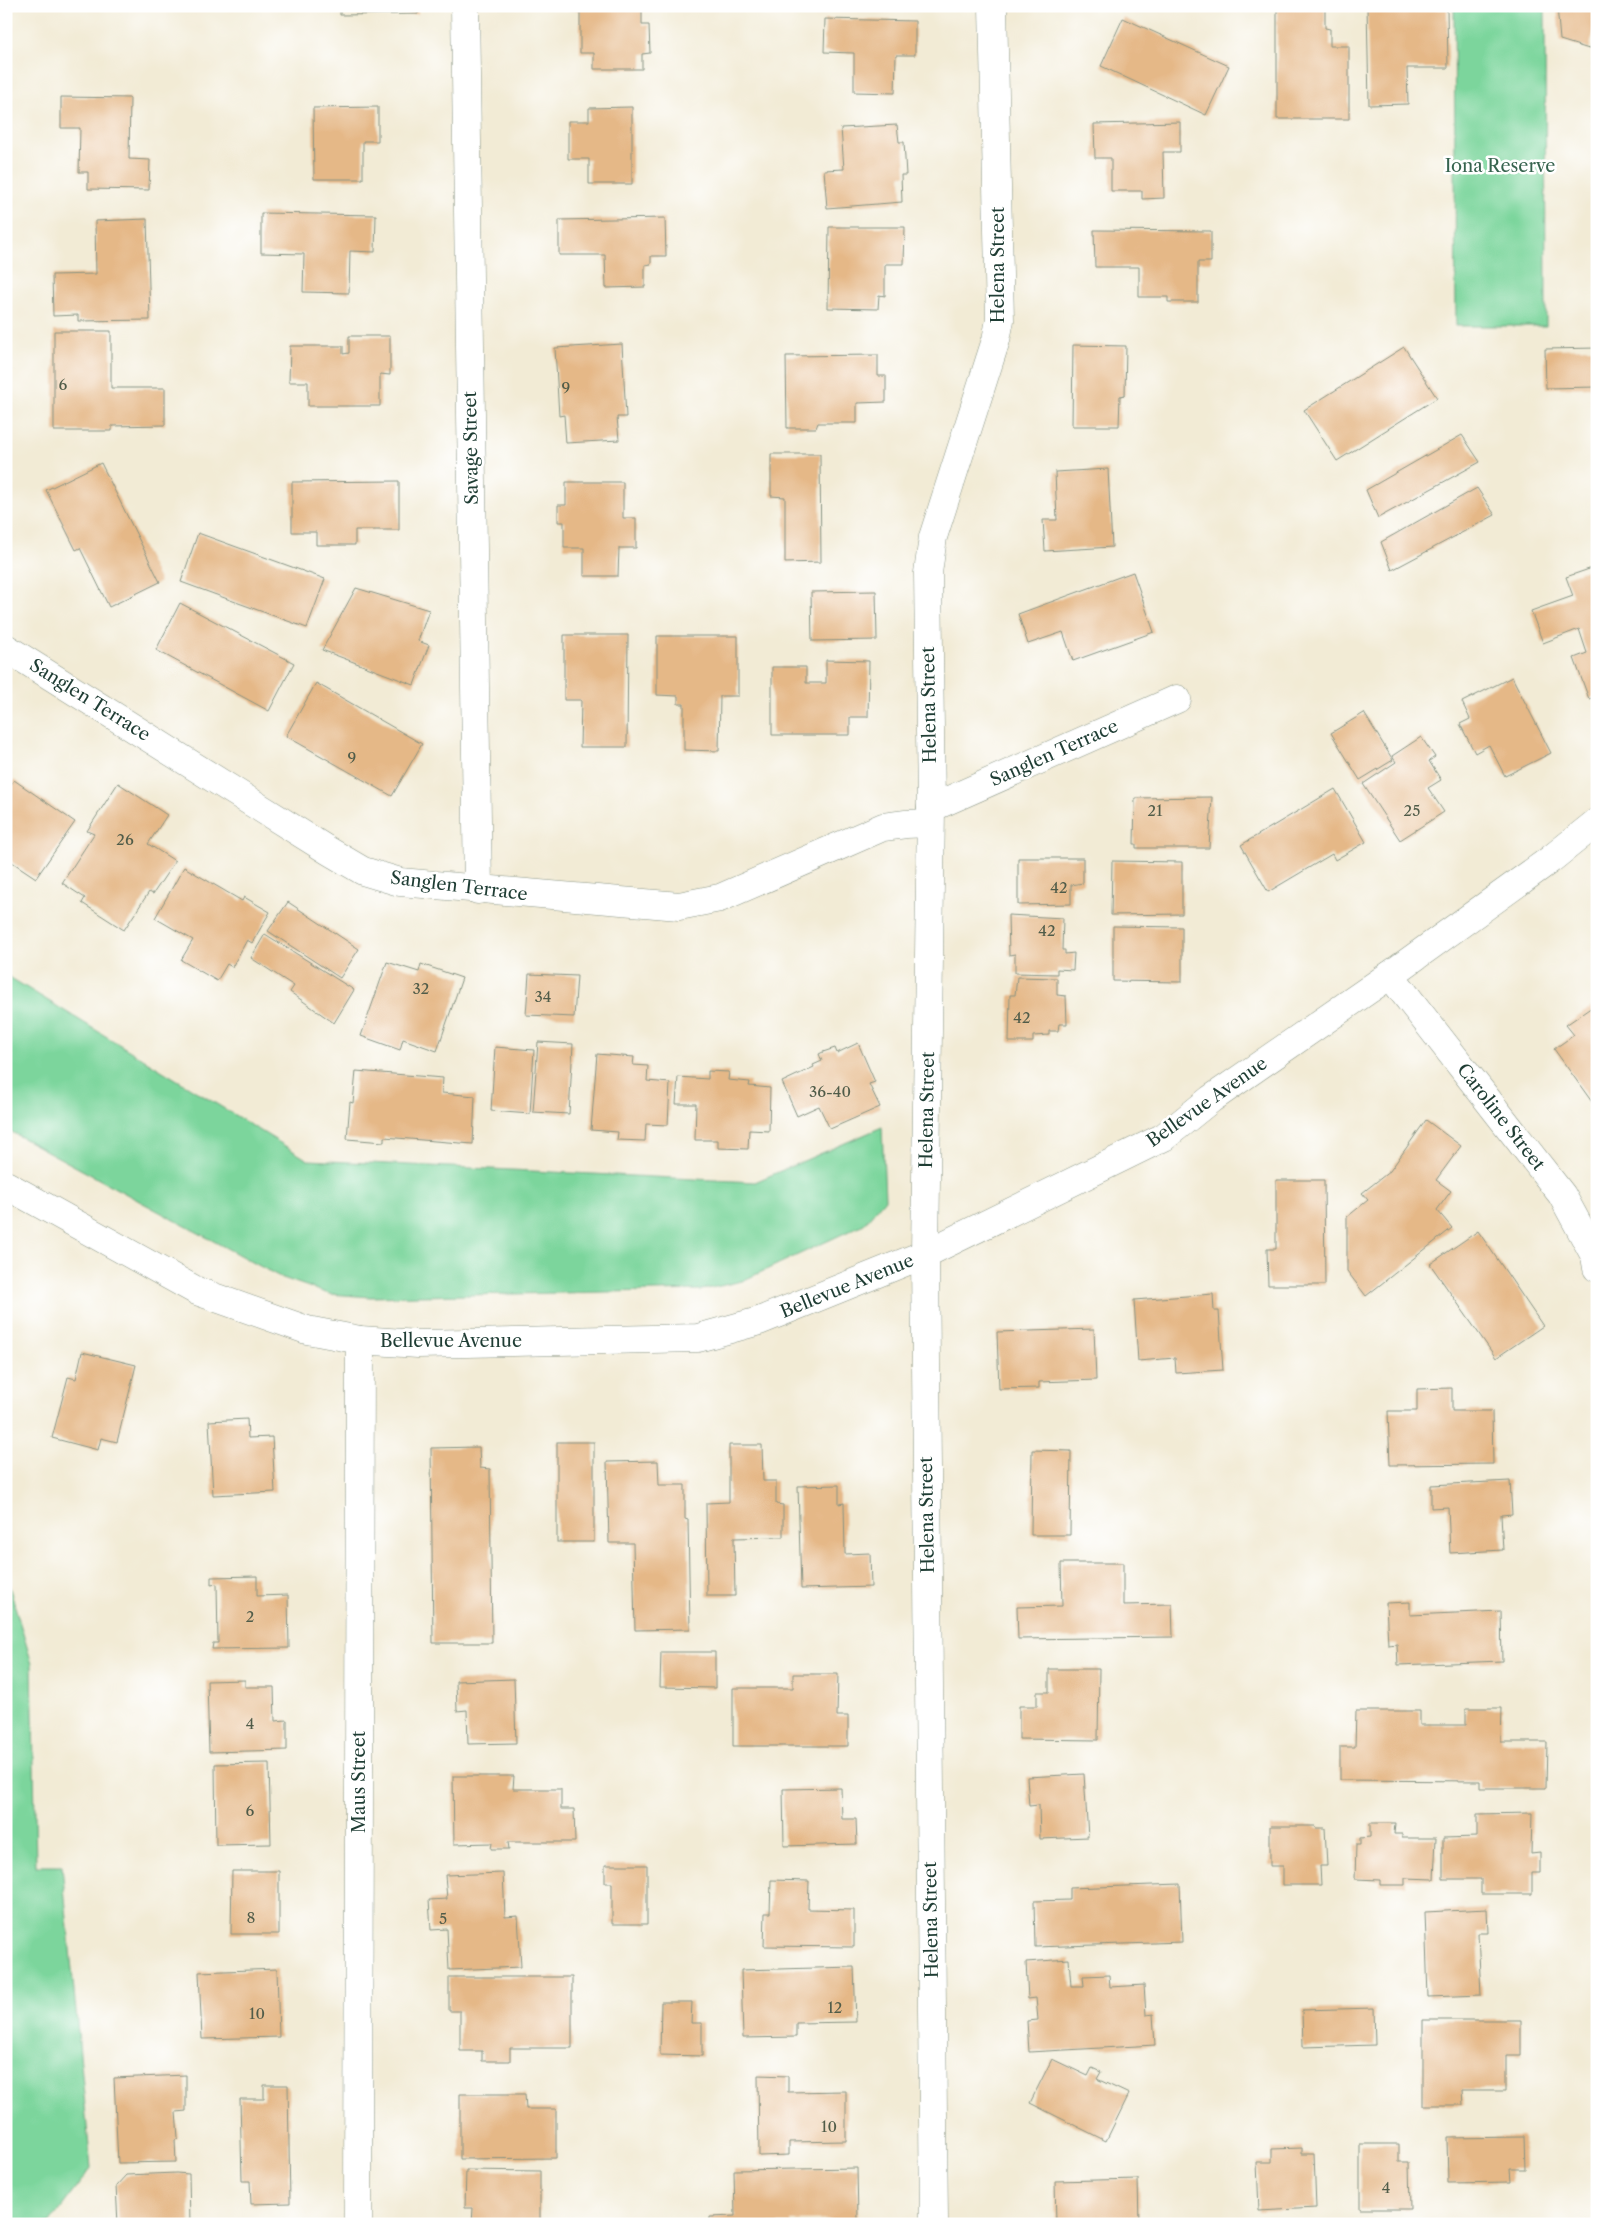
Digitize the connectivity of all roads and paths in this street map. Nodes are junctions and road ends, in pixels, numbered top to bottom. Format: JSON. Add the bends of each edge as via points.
{"nodes":[{"id":1,"x":464,"y":6,"type":"edge"},
{"id":2,"x":993,"y":6,"type":"edge"},
{"id":3,"x":6,"y":648,"type":"edge"},
{"id":4,"x":1177,"y":699,"type":"dead end"},
{"id":5,"x":931,"y":816,"type":"junction"},
{"id":6,"x":1597,"y":822,"type":"edge"},
{"id":7,"x":478,"y":890,"type":"junction"},
{"id":8,"x":1390,"y":975,"type":"junction"},
{"id":9,"x":6,"y":1185,"type":"edge"},
{"id":10,"x":925,"y":1254,"type":"junction"},
{"id":11,"x":1597,"y":1268,"type":"edge"},
{"id":12,"x":360,"y":1340,"type":"junction"},
{"id":13,"x":358,"y":2224,"type":"edge"},
{"id":14,"x":934,"y":2224,"type":"edge"}],
"edges":[{"from":1,"to":7,"type":"street","name":"Savage Street"},
{"from":2,"to":5,"type":"street","name":"Helena Street","via":[[1000,320],[933,537],[929,560]]},
{"from":3,"to":7,"type":"street","name":"Sanglen Terrace","via":[[363,871],[400,882]]},
{"from":4,"to":5,"type":"street","name":"Sanglen Terrace"},
{"from":5,"to":7,"type":"street","name":"Sanglen Terrace","via":[[883,827],[720,898],[679,906]]},
{"from":5,"to":10,"type":"street","name":"Helena Street"},
{"from":6,"to":8,"type":"street","name":"Bellevue Avenue"},
{"from":8,"to":10,"type":"street","name":"Bellevue Avenue","via":[[1210,1099],[1164,1136]]},
{"from":8,"to":11,"type":"street","name":"Caroline Street","via":[[1562,1195],[1595,1256]]},
{"from":9,"to":12,"type":"street","name":"Bellevue Avenue","via":[[197,1291],[308,1330]]},
{"from":10,"to":12,"type":"street","name":"Bellevue Avenue","via":[[759,1321],[698,1338],[418,1344]]},
{"from":10,"to":14,"type":"street","name":"Helena Street"},
{"from":12,"to":13,"type":"street","name":"Maus Street"}]}
